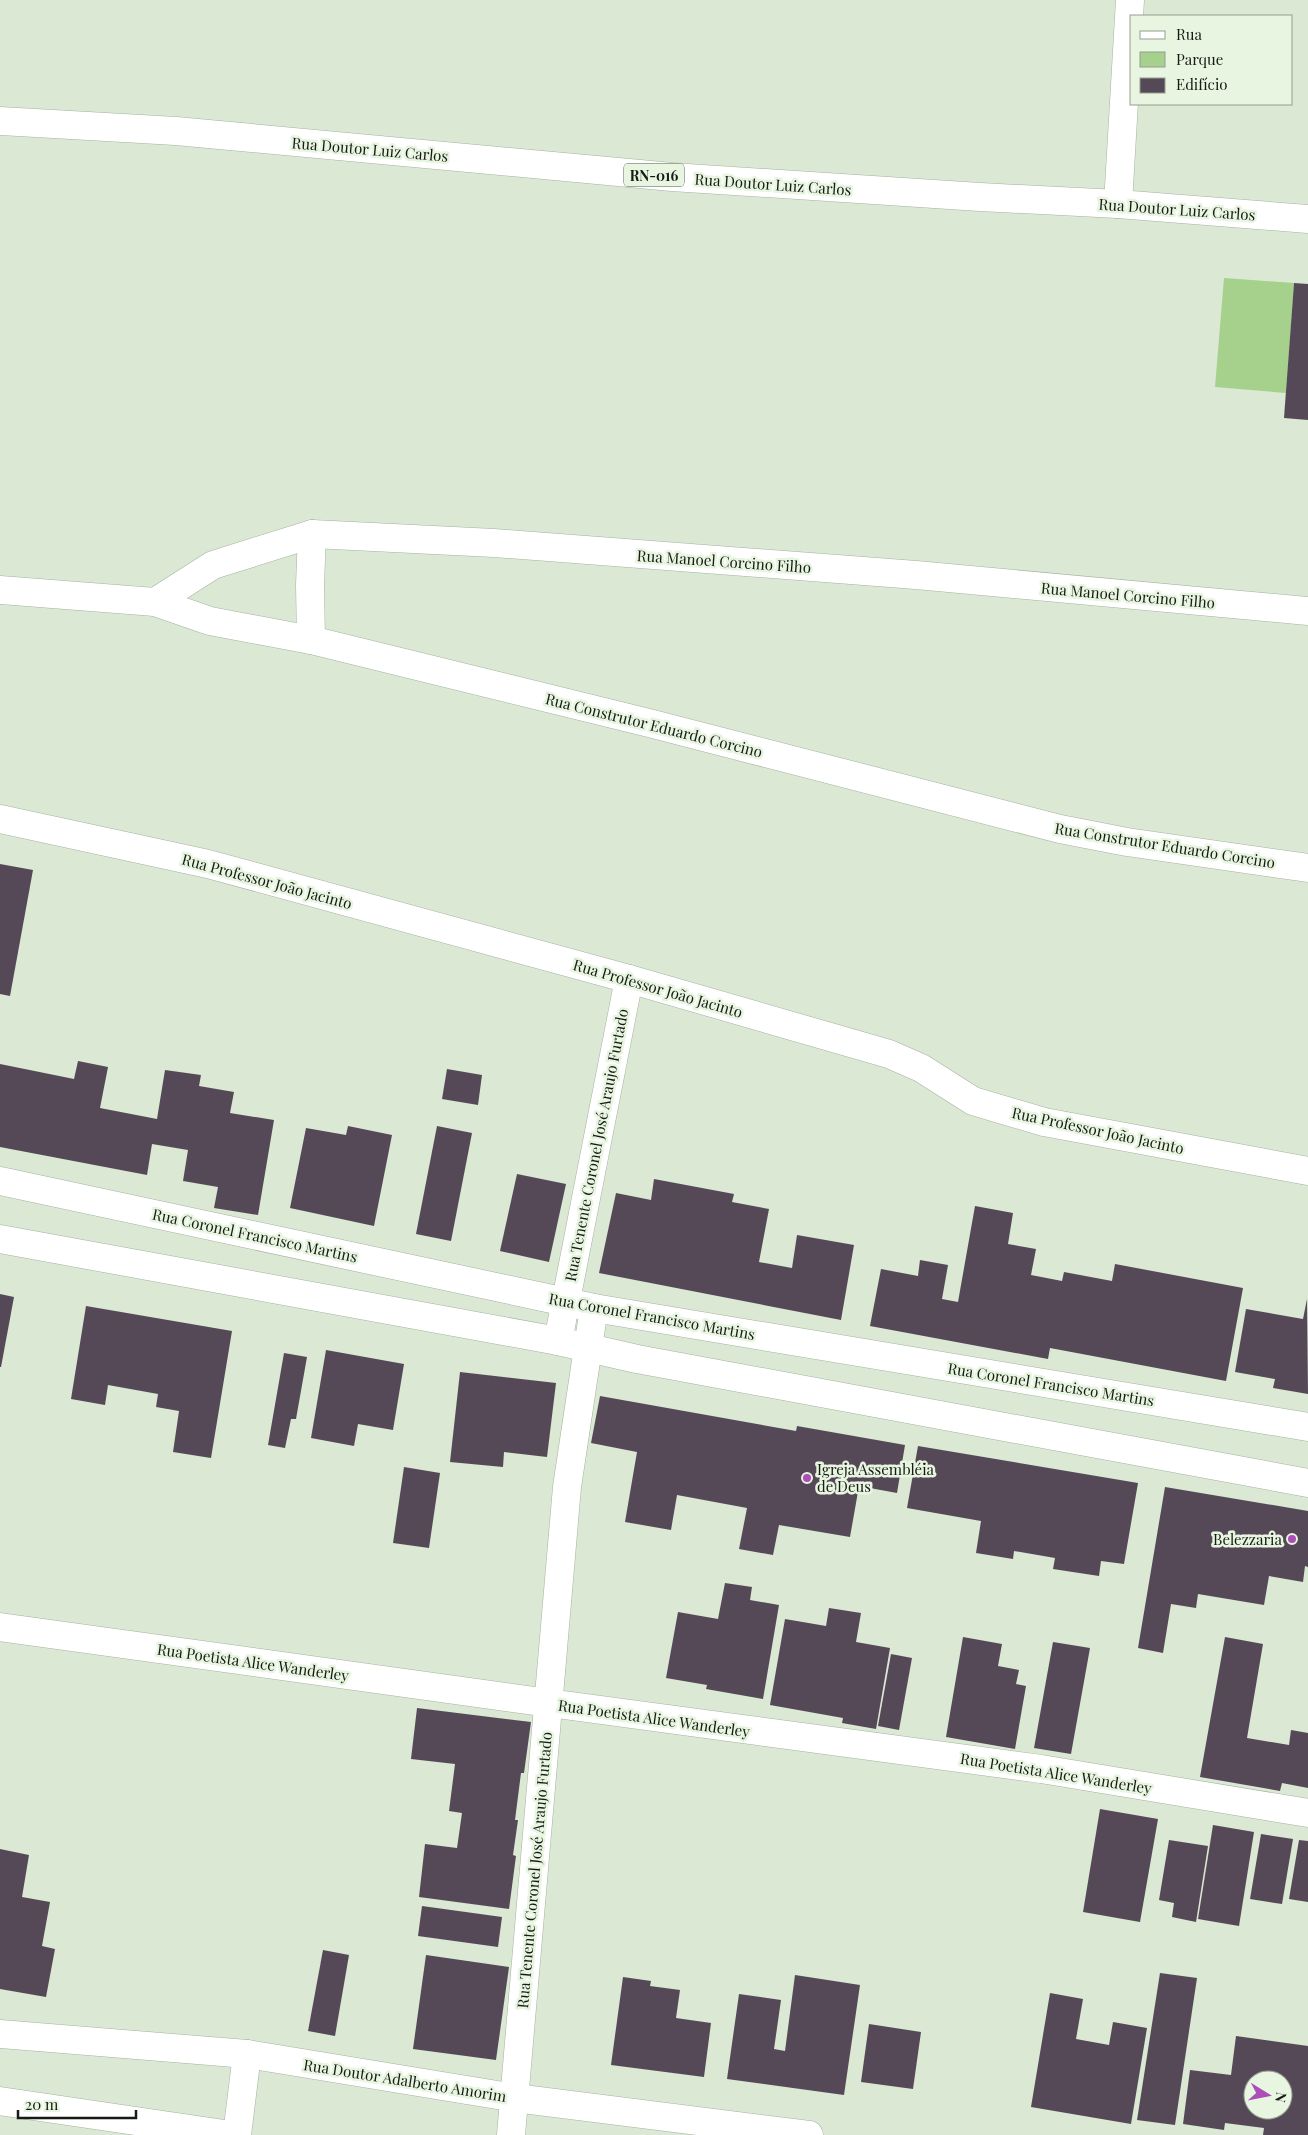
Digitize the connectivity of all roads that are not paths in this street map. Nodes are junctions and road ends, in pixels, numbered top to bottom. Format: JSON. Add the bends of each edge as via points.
{"nodes":[{"id":1,"x":1130,"y":0,"type":"edge"},
{"id":2,"x":0,"y":121,"type":"edge"},
{"id":3,"x":1118,"y":204,"type":"junction"},
{"id":4,"x":1308,"y":219,"type":"edge"},
{"id":5,"x":312,"y":534,"type":"junction"},
{"id":6,"x":0,"y":590,"type":"edge"},
{"id":7,"x":154,"y":602,"type":"junction"},
{"id":8,"x":1308,"y":611,"type":"edge"},
{"id":9,"x":311,"y":640,"type":"junction"},
{"id":10,"x":0,"y":819,"type":"edge"},
{"id":11,"x":1308,"y":868,"type":"edge"},
{"id":12,"x":629,"y":979,"type":"junction"},
{"id":13,"x":1308,"y":1171,"type":"edge"},
{"id":14,"x":0,"y":1181,"type":"edge"},
{"id":15,"x":0,"y":1239,"type":"edge"},
{"id":16,"x":566,"y":1301,"type":"junction"},
{"id":17,"x":594,"y":1308,"type":"junction"},
{"id":18,"x":558,"y":1341,"type":"junction"},
{"id":19,"x":588,"y":1348,"type":"junction"},
{"id":20,"x":1308,"y":1427,"type":"edge"},
{"id":21,"x":1308,"y":1483,"type":"edge"},
{"id":22,"x":0,"y":1627,"type":"edge"},
{"id":23,"x":549,"y":1704,"type":"junction"},
{"id":24,"x":1308,"y":1813,"type":"edge"},
{"id":25,"x":0,"y":2034,"type":"edge"},
{"id":26,"x":247,"y":2054,"type":"junction"},
{"id":27,"x":515,"y":2098,"type":"junction"},
{"id":28,"x":0,"y":2101,"type":"edge"},
{"id":29,"x":231,"y":2135,"type":"edge"},
{"id":30,"x":237,"y":2135,"type":"edge"},
{"id":31,"x":511,"y":2135,"type":"edge"},
{"id":32,"x":808,"y":2135,"type":"edge"}],
"edges":[{"from":1,"to":3,"type":"street"},
{"from":2,"to":3,"type":"street","name":"Rua Doutor Luiz Carlos","number":"RN-016","via":[[176,131],[672,177]]},
{"from":3,"to":4,"type":"street","name":"Rua Doutor Luiz Carlos","number":"RN-016"},
{"from":5,"to":7,"type":"street","name":"Rua Manoel Corcino Filho","via":[[213,565]]},
{"from":5,"to":8,"type":"street","name":"Rua Manoel Corcino Filho","via":[[494,543]]},
{"from":5,"to":9,"type":"street"},
{"from":6,"to":7,"type":"street","name":"Rua Construtor Eduardo Corcino"},
{"from":7,"to":9,"type":"street","name":"Rua Construtor Eduardo Corcino","via":[[210,620]]},
{"from":9,"to":11,"type":"street","name":"Rua Construtor Eduardo Corcino","via":[[1060,829]]},
{"from":10,"to":12,"type":"street","name":"Rua Professor João Jacinto","via":[[208,864]]},
{"from":12,"to":13,"type":"street","name":"Rua Professor João Jacinto","via":[[889,1054],[921,1068],[973,1101],[1044,1122]]},
{"from":12,"to":16,"type":"street","name":"Rua Tenente Coronel José Araujo Furtado"},
{"from":14,"to":16,"type":"street","name":"Rua Coronel Francisco Martins"},
{"from":15,"to":18,"type":"street"},
{"from":16,"to":17,"type":"street","name":"Rua Coronel Francisco Martins"},
{"from":16,"to":18,"type":"street","name":"Rua Tenente Coronel José Araujo Furtado"},
{"from":17,"to":19,"type":"street","name":"Rua Tenente Coronel José Araujo Furtado"},
{"from":17,"to":20,"type":"street","name":"Rua Coronel Francisco Martins"},
{"from":18,"to":19,"type":"street"},
{"from":19,"to":21,"type":"street"},
{"from":19,"to":23,"type":"street","name":"Rua Tenente Coronel José Araujo Furtado","via":[[567,1487]]},
{"from":22,"to":23,"type":"street","name":"Rua Poetista Alice Wanderley"},
{"from":23,"to":24,"type":"street","name":"Rua Poetista Alice Wanderley","via":[[1041,1769]]},
{"from":23,"to":27,"type":"street","name":"Rua Tenente Coronel José Araujo Furtado"},
{"from":25,"to":26,"type":"street","name":"Rua Doutor Adalberto Amorim"},
{"from":26,"to":27,"type":"street","name":"Rua Doutor Adalberto Amorim"},
{"from":26,"to":30,"type":"street"},
{"from":27,"to":31,"type":"street","name":"Rua Tenente Coronel José Araujo Furtado"},
{"from":27,"to":32,"type":"street","name":"Rua Doutor Adalberto Amorim"},
{"from":28,"to":29,"type":"street"}]}
